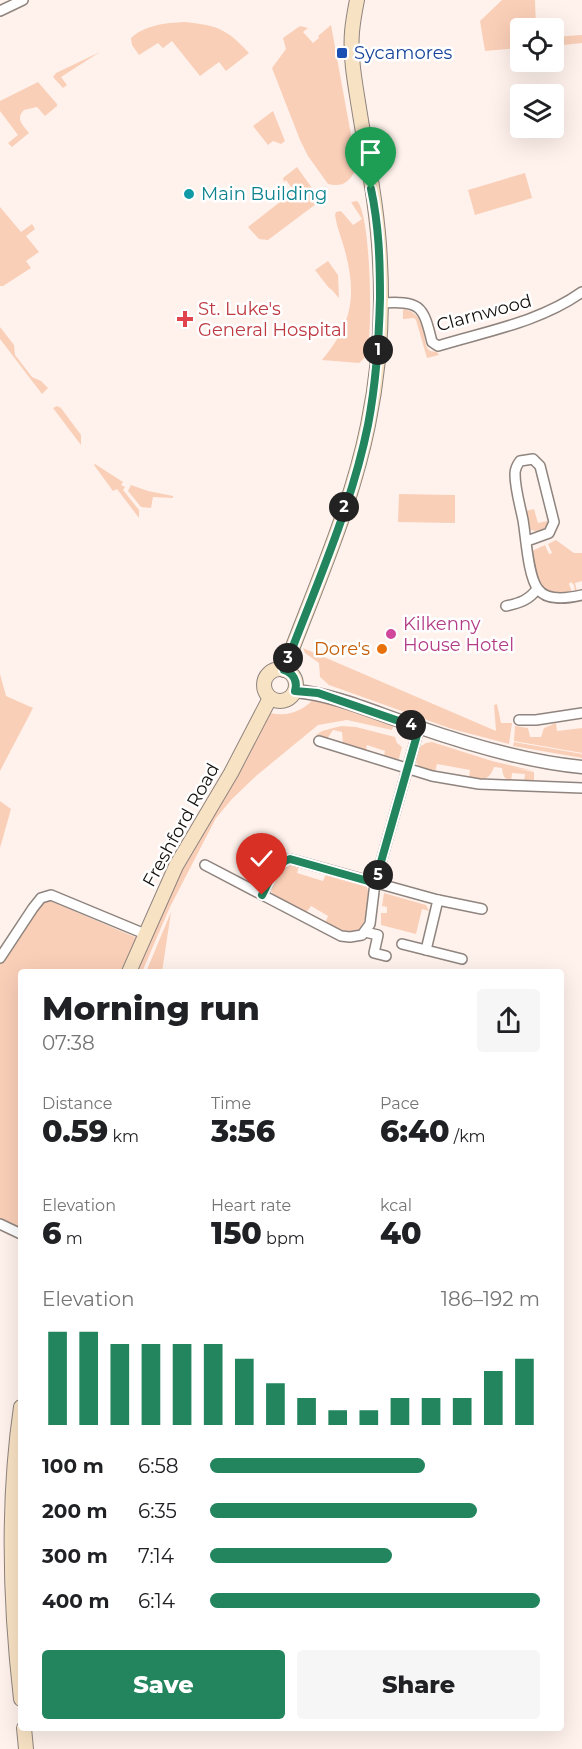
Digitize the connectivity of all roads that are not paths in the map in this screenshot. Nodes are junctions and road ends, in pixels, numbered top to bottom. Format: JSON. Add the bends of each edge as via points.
{"nodes":[{"id":1,"x":23,"y":0,"type":"edge"},
{"id":2,"x":357,"y":0,"type":"edge"},
{"id":3,"x":0,"y":11,"type":"edge"},
{"id":4,"x":582,"y":292,"type":"edge"},
{"id":5,"x":380,"y":303,"type":"junction"},
{"id":6,"x":527,"y":541,"type":"junction"},
{"id":7,"x":537,"y":589,"type":"junction"},
{"id":8,"x":582,"y":595,"type":"edge"},
{"id":9,"x":506,"y":606,"type":"dead end"},
{"id":10,"x":284,"y":670,"type":"junction"},
{"id":11,"x":295,"y":691,"type":"junction"},
{"id":12,"x":270,"y":698,"type":"junction"},
{"id":13,"x":582,"y":713,"type":"edge"},
{"id":14,"x":519,"y":720,"type":"dead end"},
{"id":15,"x":537,"y":720,"type":"junction"},
{"id":16,"x":419,"y":728,"type":"junction"},
{"id":17,"x":537,"y":731,"type":"dead end"},
{"id":18,"x":320,"y":741,"type":"dead end"},
{"id":19,"x":582,"y":767,"type":"edge"},
{"id":20,"x":407,"y":769,"type":"junction"},
{"id":21,"x":582,"y":788,"type":"edge"},
{"id":22,"x":205,"y":865,"type":"dead end"},
{"id":23,"x":375,"y":883,"type":"junction"},
{"id":24,"x":262,"y":895,"type":"junction"},
{"id":25,"x":438,"y":900,"type":"junction"},
{"id":26,"x":482,"y":909,"type":"dead end"},
{"id":27,"x":365,"y":932,"type":"junction"},
{"id":28,"x":145,"y":934,"type":"junction"},
{"id":29,"x":402,"y":944,"type":"dead end"},
{"id":30,"x":426,"y":950,"type":"junction"},
{"id":31,"x":386,"y":956,"type":"dead end"},
{"id":32,"x":0,"y":958,"type":"edge"},
{"id":33,"x":462,"y":959,"type":"dead end"},
{"id":34,"x":130,"y":969,"type":"edge"},
{"id":35,"x":0,"y":1224,"type":"edge"},
{"id":36,"x":18,"y":1233,"type":"edge"},
{"id":37,"x":18,"y":1430,"type":"edge"},
{"id":38,"x":18,"y":1673,"type":"edge"},
{"id":39,"x":24,"y":1731,"type":"edge"},
{"id":40,"x":26,"y":1749,"type":"edge"}],
"edges":[{"from":1,"to":3,"type":"street"},
{"from":2,"to":5,"type":"main road","name":"Freshford Road","via":[[352,55],[377,216]]},
{"from":4,"to":5,"type":"street","name":"Clarnwood","via":[[538,317],[438,346],[432,342],[427,319],[417,306]]},
{"from":5,"to":10,"type":"main road","name":"Freshford Road","via":[[372,404],[357,469]]},
{"from":6,"to":6,"type":"street","via":[[549,533],[554,522],[540,466],[533,459],[519,461],[514,472]]},
{"from":6,"to":7,"type":"street","via":[[527,557]]},
{"from":7,"to":8,"type":"street","via":[[556,598]]},
{"from":7,"to":9,"type":"street","via":[[522,602]]},
{"from":10,"to":11,"type":"main road","via":[[295,679]]},
{"from":10,"to":12,"type":"main road","name":"Freshford Road","via":[[276,670],[267,677],[265,688]]},
{"from":11,"to":12,"type":"main road","via":[[285,701]]},
{"from":11,"to":16,"type":"street","via":[[318,693]]},
{"from":12,"to":28,"type":"main road","name":"Freshford Road","via":[[176,866]]},
{"from":13,"to":15,"type":"street"},
{"from":14,"to":15,"type":"street"},
{"from":15,"to":17,"type":"street"},
{"from":16,"to":19,"type":"street","via":[[509,754]]},
{"from":16,"to":20,"type":"street"},
{"from":18,"to":20,"type":"street"},
{"from":20,"to":21,"type":"street","via":[[479,784]]},
{"from":20,"to":23,"type":"street"},
{"from":22,"to":24,"type":"street"},
{"from":23,"to":24,"type":"street","via":[[290,859],[278,866]]},
{"from":23,"to":25,"type":"street"},
{"from":23,"to":27,"type":"street","via":[[370,924]]},
{"from":24,"to":27,"type":"street","via":[[341,936]]},
{"from":25,"to":26,"type":"street"},
{"from":25,"to":30,"type":"street"},
{"from":27,"to":31,"type":"street","via":[[378,935],[374,953]]},
{"from":28,"to":32,"type":"street","via":[[51,895],[41,898]]},
{"from":28,"to":34,"type":"main road","name":"Freshford Road"},
{"from":29,"to":30,"type":"street"},
{"from":30,"to":33,"type":"street"},
{"from":35,"to":36,"type":"street"},
{"from":37,"to":38,"type":"main road","via":[[13,1590]]},
{"from":39,"to":40,"type":"main road"}]}
